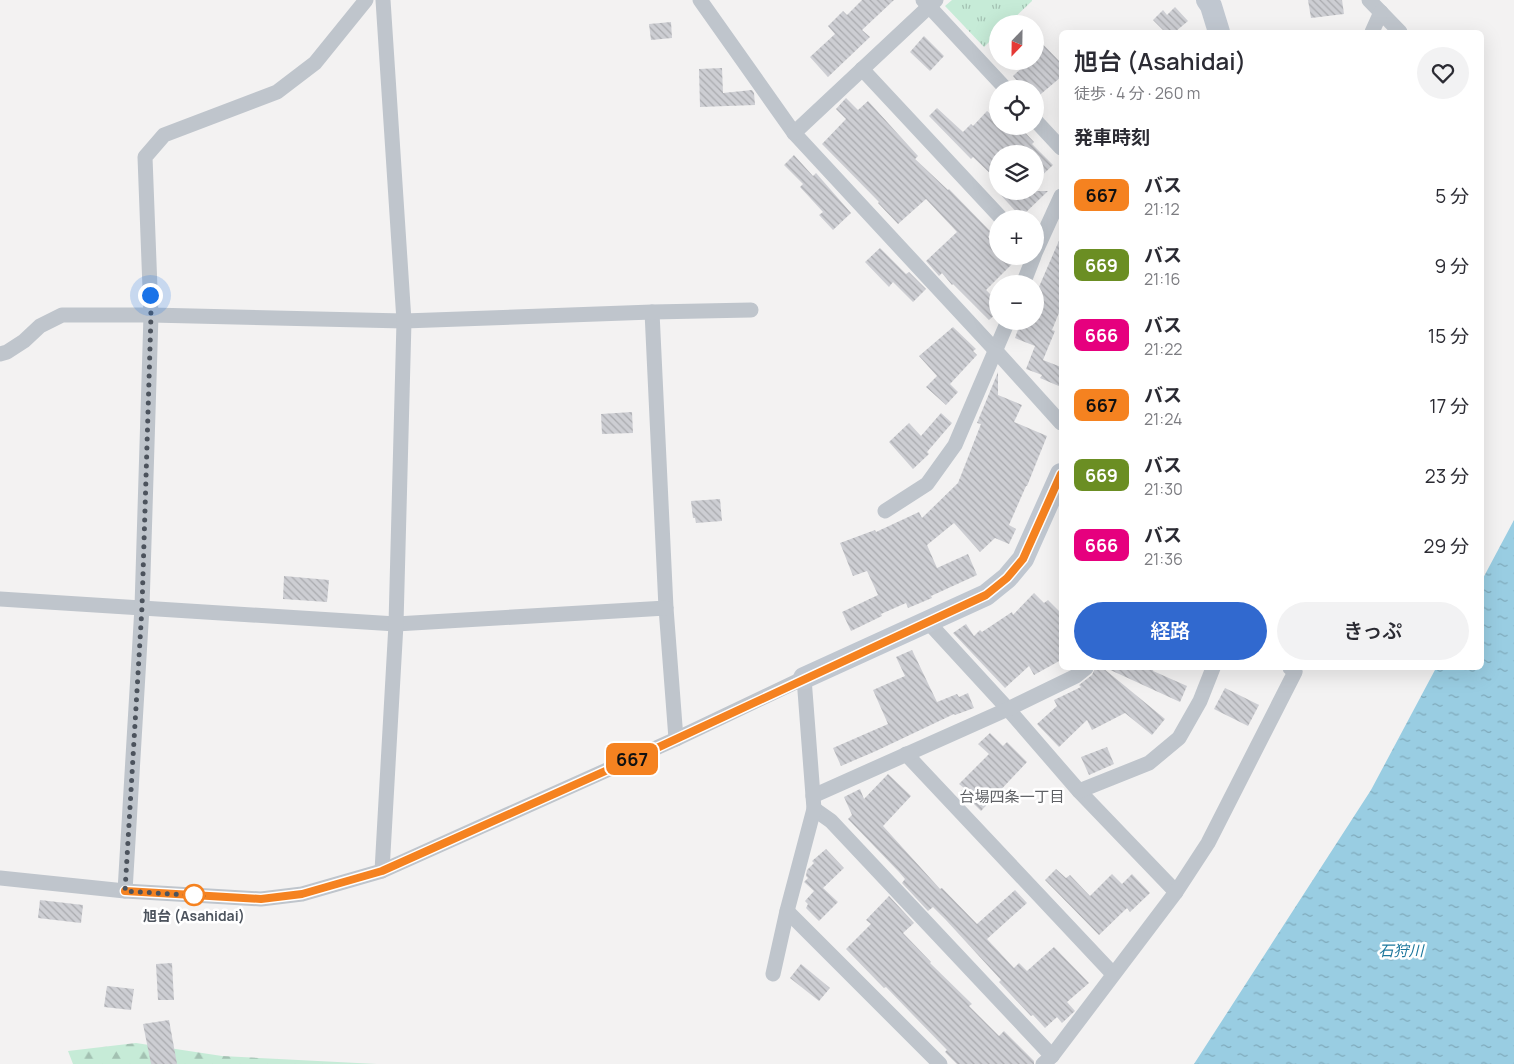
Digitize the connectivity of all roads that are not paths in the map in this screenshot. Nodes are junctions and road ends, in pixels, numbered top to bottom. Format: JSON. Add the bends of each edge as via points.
{"nodes":[{"id":1,"x":366,"y":0,"type":"edge"},
{"id":2,"x":383,"y":0,"type":"edge"},
{"id":3,"x":700,"y":0,"type":"edge"},
{"id":4,"x":1207,"y":0,"type":"edge"},
{"id":5,"x":1369,"y":0,"type":"edge"},
{"id":6,"x":929,"y":2,"type":"edge"},
{"id":7,"x":1381,"y":12,"type":"junction"},
{"id":8,"x":1218,"y":30,"type":"edge"},
{"id":9,"x":1373,"y":30,"type":"edge"},
{"id":10,"x":1398,"y":30,"type":"edge"},
{"id":11,"x":862,"y":69,"type":"junction"},
{"id":12,"x":998,"y":80,"type":"edge"},
{"id":13,"x":1044,"y":130,"type":"edge"},
{"id":14,"x":794,"y":133,"type":"junction"},
{"id":15,"x":1059,"y":146,"type":"edge"},
{"id":16,"x":1059,"y":200,"type":"edge"},
{"id":17,"x":994,"y":210,"type":"edge"},
{"id":18,"x":1044,"y":233,"type":"edge"},
{"id":19,"x":751,"y":310,"type":"dead end"},
{"id":20,"x":652,"y":312,"type":"junction"},
{"id":21,"x":151,"y":315,"type":"junction"},
{"id":22,"x":404,"y":321,"type":"junction"},
{"id":23,"x":1004,"y":330,"type":"edge"},
{"id":24,"x":996,"y":350,"type":"junction"},
{"id":25,"x":0,"y":354,"type":"edge"},
{"id":26,"x":1059,"y":421,"type":"edge"},
{"id":27,"x":1059,"y":478,"type":"edge"},
{"id":28,"x":885,"y":511,"type":"dead end"},
{"id":29,"x":0,"y":599,"type":"edge"},
{"id":30,"x":142,"y":607,"type":"junction"},
{"id":31,"x":666,"y":608,"type":"junction"},
{"id":32,"x":928,"y":622,"type":"junction"},
{"id":33,"x":396,"y":624,"type":"junction"},
{"id":34,"x":1084,"y":670,"type":"edge"},
{"id":35,"x":1212,"y":670,"type":"edge"},
{"id":36,"x":1292,"y":670,"type":"edge"},
{"id":37,"x":804,"y":678,"type":"junction"},
{"id":38,"x":1008,"y":709,"type":"junction"},
{"id":39,"x":676,"y":739,"type":"junction"},
{"id":40,"x":906,"y":754,"type":"junction"},
{"id":41,"x":1079,"y":791,"type":"junction"},
{"id":42,"x":814,"y":802,"type":"junction"},
{"id":43,"x":382,"y":871,"type":"junction"},
{"id":44,"x":0,"y":878,"type":"edge"},
{"id":45,"x":125,"y":891,"type":"junction"},
{"id":46,"x":1176,"y":892,"type":"junction"},
{"id":47,"x":787,"y":911,"type":"junction"},
{"id":48,"x":773,"y":974,"type":"dead end"},
{"id":49,"x":1113,"y":974,"type":"junction"},
{"id":50,"x":1047,"y":1060,"type":"edge"},
{"id":51,"x":940,"y":1064,"type":"edge"}],
"edges":[{"from":1,"to":21,"type":"street","via":[[316,63],[277,92],[164,135],[145,156]]},
{"from":2,"to":22,"type":"street"},
{"from":3,"to":14,"type":"street"},
{"from":4,"to":8,"type":"street"},
{"from":5,"to":7,"type":"street"},
{"from":6,"to":11,"type":"street"},
{"from":6,"to":12,"type":"street"},
{"from":7,"to":9,"type":"street"},
{"from":7,"to":10,"type":"street"},
{"from":11,"to":14,"type":"street"},
{"from":11,"to":17,"type":"street"},
{"from":13,"to":15,"type":"street"},
{"from":14,"to":24,"type":"street"},
{"from":16,"to":18,"type":"street"},
{"from":19,"to":20,"type":"street"},
{"from":20,"to":22,"type":"street"},
{"from":20,"to":31,"type":"street"},
{"from":21,"to":22,"type":"street"},
{"from":21,"to":25,"type":"street","via":[[62,315]]},
{"from":21,"to":30,"type":"street"},
{"from":22,"to":33,"type":"street"},
{"from":23,"to":24,"type":"street"},
{"from":24,"to":26,"type":"street"},
{"from":24,"to":28,"type":"street","via":[[955,445],[927,484]]},
{"from":27,"to":32,"type":"street","via":[[1023,559],[1007,578],[986,595]]},
{"from":29,"to":30,"type":"street"},
{"from":30,"to":33,"type":"street"},
{"from":30,"to":45,"type":"street"},
{"from":31,"to":33,"type":"street"},
{"from":31,"to":39,"type":"street"},
{"from":32,"to":37,"type":"street"},
{"from":32,"to":38,"type":"street"},
{"from":33,"to":43,"type":"street"},
{"from":34,"to":38,"type":"street"},
{"from":35,"to":41,"type":"street","via":[[1200,701],[1179,738],[1149,763]]},
{"from":36,"to":46,"type":"street","via":[[1295,672],[1208,843]]},
{"from":37,"to":39,"type":"street"},
{"from":37,"to":42,"type":"street"},
{"from":38,"to":40,"type":"street"},
{"from":38,"to":41,"type":"street"},
{"from":39,"to":43,"type":"street"},
{"from":40,"to":42,"type":"street"},
{"from":40,"to":49,"type":"street"},
{"from":41,"to":46,"type":"street"},
{"from":42,"to":47,"type":"street"},
{"from":42,"to":50,"type":"street"},
{"from":43,"to":45,"type":"street","via":[[302,894],[261,899]]},
{"from":44,"to":45,"type":"street"},
{"from":46,"to":49,"type":"street"},
{"from":47,"to":48,"type":"street"},
{"from":47,"to":51,"type":"street"},
{"from":49,"to":50,"type":"street"}]}
